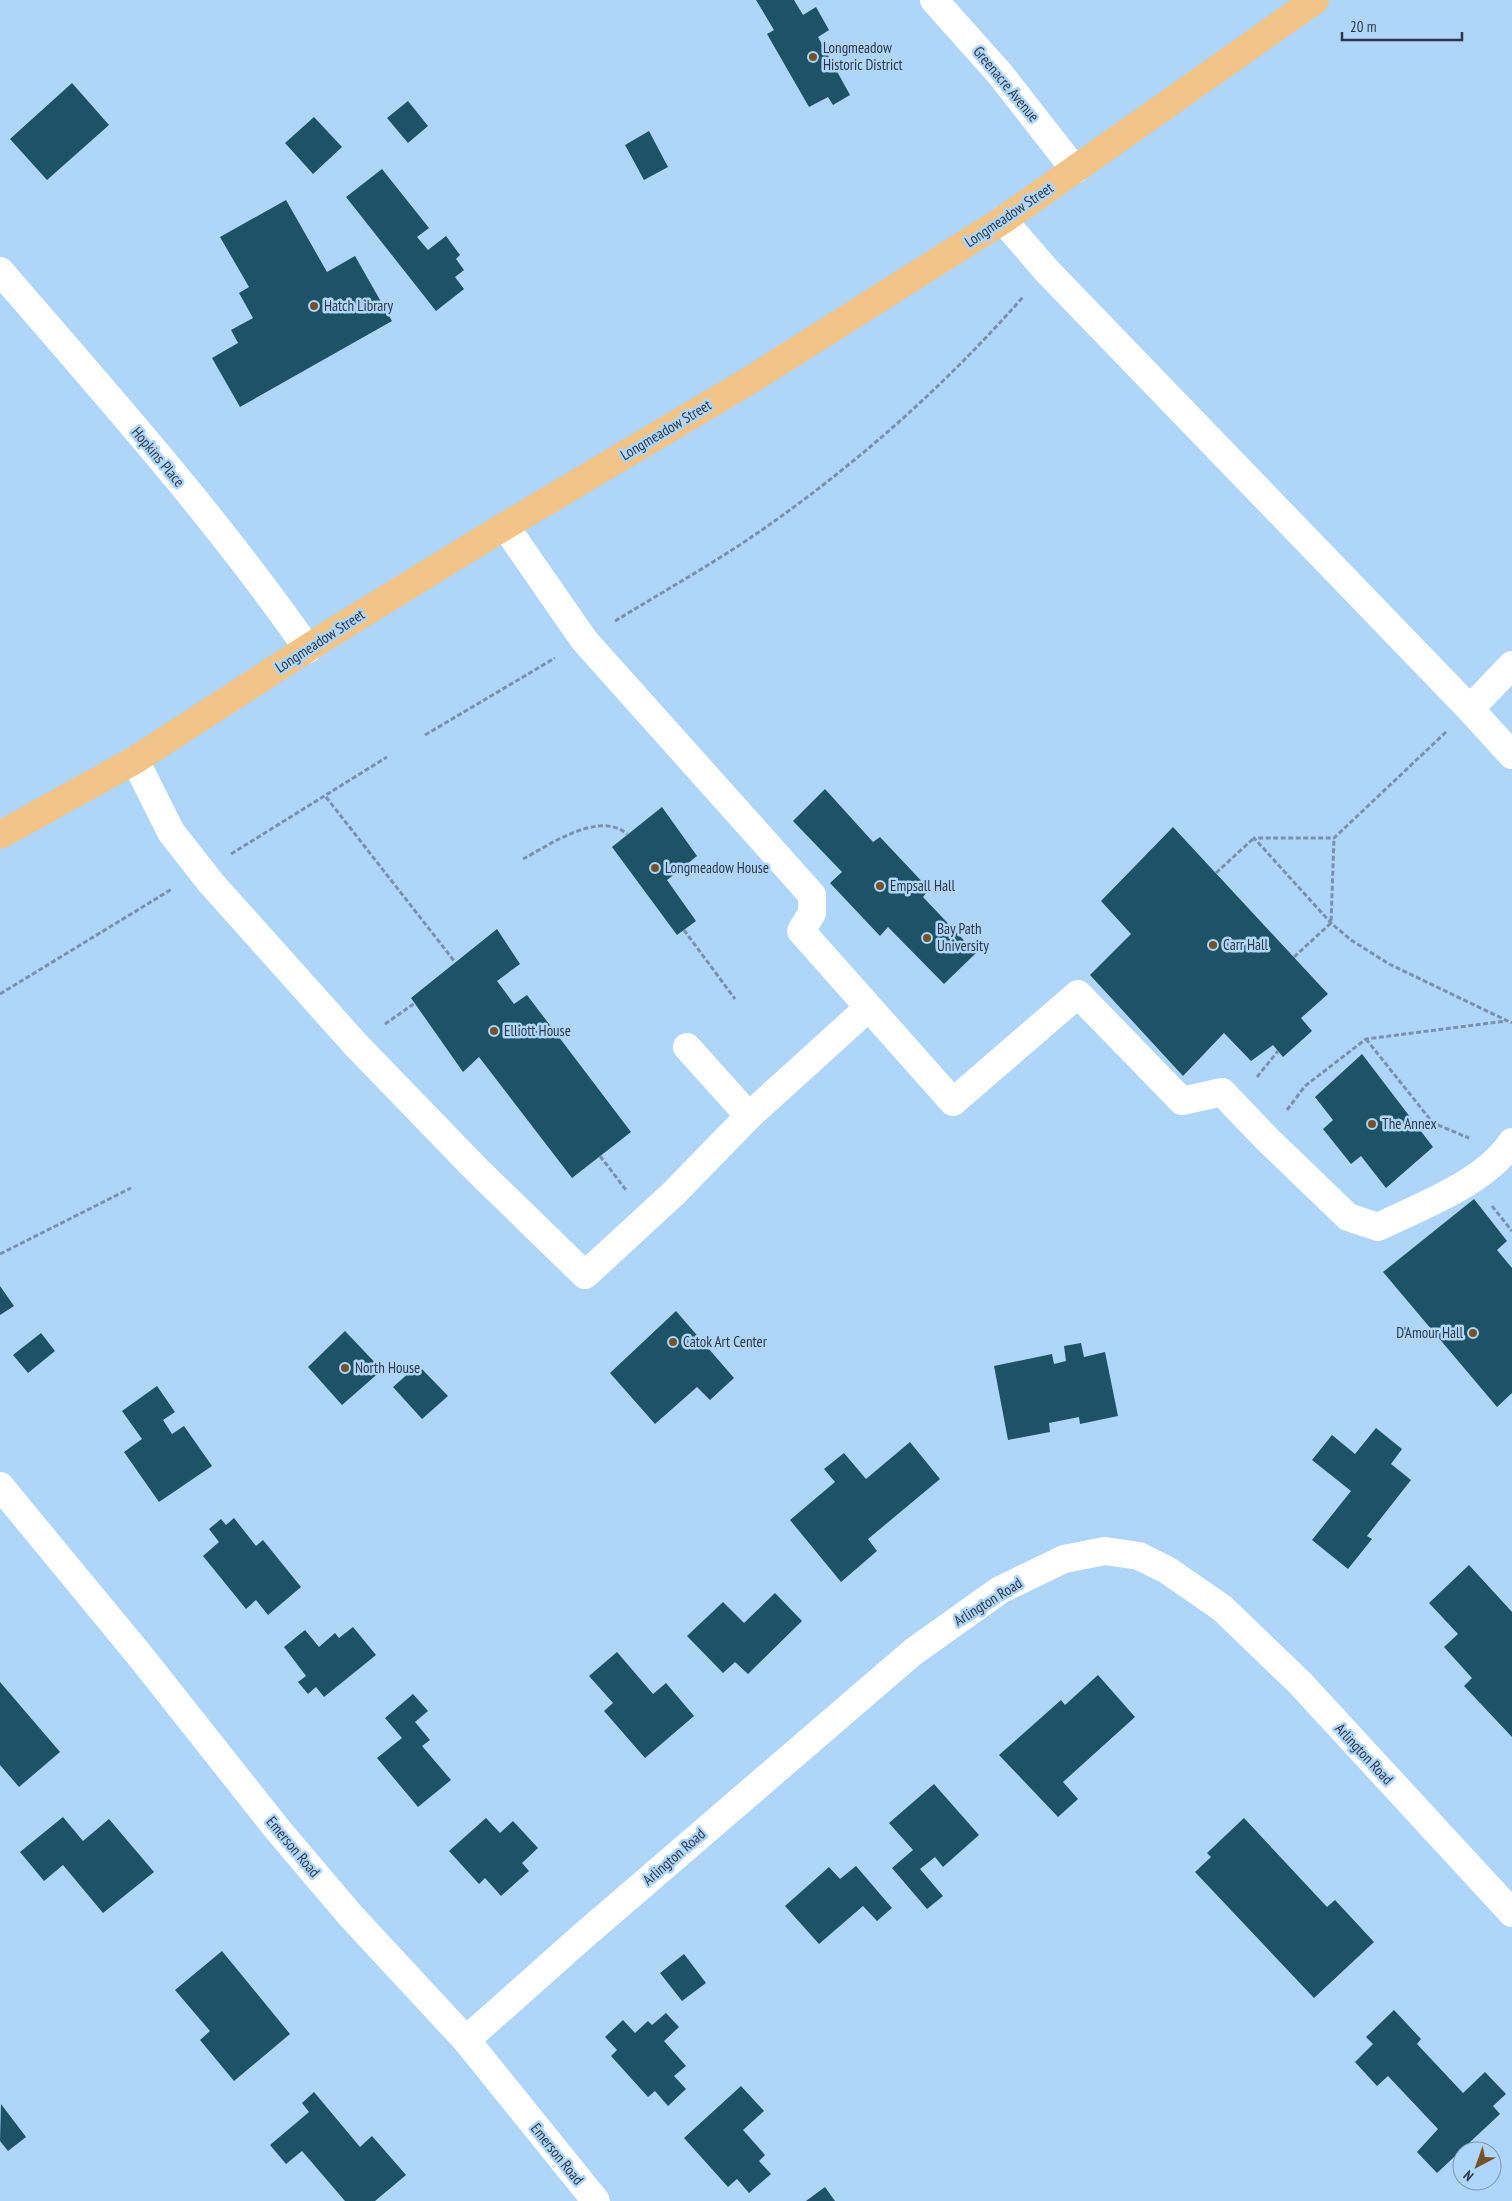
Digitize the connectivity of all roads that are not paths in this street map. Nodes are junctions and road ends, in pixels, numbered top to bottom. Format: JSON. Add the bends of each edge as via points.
{"nodes":[{"id":1,"x":934,"y":0,"type":"edge"},
{"id":2,"x":1315,"y":0,"type":"edge"},
{"id":3,"x":1076,"y":170,"type":"junction"},
{"id":4,"x":1003,"y":220,"type":"junction"},
{"id":5,"x":0,"y":271,"type":"edge"},
{"id":6,"x":505,"y":526,"type":"junction"},
{"id":7,"x":308,"y":649,"type":"junction"},
{"id":8,"x":1512,"y":664,"type":"edge"},
{"id":9,"x":1470,"y":710,"type":"junction"},
{"id":10,"x":1512,"y":755,"type":"edge"},
{"id":11,"x":135,"y":760,"type":"junction"},
{"id":12,"x":0,"y":835,"type":"edge"},
{"id":13,"x":868,"y":1008,"type":"junction"},
{"id":14,"x":687,"y":1047,"type":"dead end"},
{"id":15,"x":749,"y":1116,"type":"junction"},
{"id":16,"x":1510,"y":1146,"type":"edge"},
{"id":17,"x":0,"y":1486,"type":"edge"},
{"id":18,"x":1512,"y":1914,"type":"edge"},
{"id":19,"x":466,"y":2040,"type":"junction"},
{"id":20,"x":596,"y":2201,"type":"edge"}],
"edges":[{"from":1,"to":3,"type":"street","name":"Greenacre Avenue","via":[[1000,74]]},
{"from":2,"to":3,"type":"main road","name":"Longmeadow Street"},
{"from":3,"to":4,"type":"main road","name":"Longmeadow Street"},
{"from":4,"to":6,"type":"main road","name":"Longmeadow Street","via":[[752,379]]},
{"from":4,"to":9,"type":"street","via":[[1054,278]]},
{"from":5,"to":7,"type":"street","name":"Hopkins Place","via":[[259,579]]},
{"from":6,"to":7,"type":"main road","name":"Longmeadow Street"},
{"from":6,"to":13,"type":"street","via":[[584,640],[812,895],[812,912],[801,931]]},
{"from":7,"to":11,"type":"main road","name":"Longmeadow Street"},
{"from":8,"to":9,"type":"street"},
{"from":9,"to":10,"type":"street"},
{"from":11,"to":12,"type":"main road","name":"Longmeadow Street"},
{"from":11,"to":15,"type":"street","via":[[171,832],[211,883],[356,1045],[585,1275]]},
{"from":13,"to":15,"type":"street"},
{"from":13,"to":16,"type":"street","via":[[953,1102],[1078,994],[1182,1100],[1222,1092],[1348,1217],[1378,1227],[1471,1181]]},
{"from":14,"to":15,"type":"street"},
{"from":17,"to":19,"type":"street","name":"Emerson Road","via":[[278,1830]]},
{"from":18,"to":19,"type":"street","name":"Arlington Road","via":[[1300,1683],[1222,1608],[1167,1570],[1139,1556],[1105,1551],[1064,1560],[1000,1590],[913,1652]]},
{"from":19,"to":20,"type":"street","name":"Emerson Road"}]}
